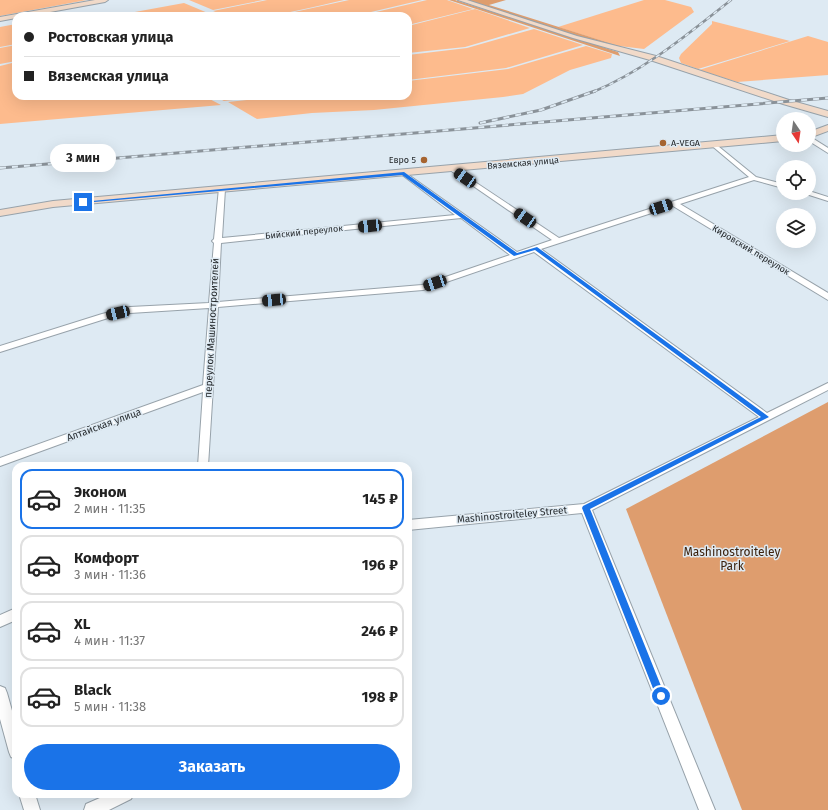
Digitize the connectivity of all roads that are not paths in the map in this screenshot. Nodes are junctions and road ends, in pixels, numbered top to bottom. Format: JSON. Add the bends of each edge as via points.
{"nodes":[{"id":1,"x":105,"y":0,"type":"edge"},
{"id":2,"x":461,"y":0,"type":"edge"},
{"id":3,"x":38,"y":12,"type":"edge"},
{"id":4,"x":12,"y":17,"type":"edge"},
{"id":5,"x":0,"y":19,"type":"edge"},
{"id":6,"x":828,"y":114,"type":"edge"},
{"id":7,"x":828,"y":128,"type":"edge"},
{"id":8,"x":816,"y":133,"type":"edge"},
{"id":9,"x":828,"y":135,"type":"edge"},
{"id":10,"x":816,"y":136,"type":"edge"},
{"id":11,"x":776,"y":139,"type":"edge"},
{"id":12,"x":816,"y":142,"type":"edge"},
{"id":13,"x":713,"y":144,"type":"junction"},
{"id":14,"x":828,"y":151,"type":"edge"},
{"id":15,"x":452,"y":169,"type":"junction"},
{"id":16,"x":403,"y":173,"type":"junction"},
{"id":17,"x":754,"y":178,"type":"junction"},
{"id":18,"x":776,"y":184,"type":"edge"},
{"id":19,"x":220,"y":189,"type":"junction"},
{"id":20,"x":816,"y":195,"type":"edge"},
{"id":21,"x":828,"y":199,"type":"edge"},
{"id":22,"x":673,"y":203,"type":"junction"},
{"id":23,"x":0,"y":213,"type":"edge"},
{"id":24,"x":463,"y":216,"type":"junction"},
{"id":25,"x":216,"y":241,"type":"junction"},
{"id":26,"x":558,"y":241,"type":"junction"},
{"id":27,"x":535,"y":248,"type":"junction"},
{"id":28,"x":516,"y":255,"type":"junction"},
{"id":29,"x":828,"y":297,"type":"edge"},
{"id":30,"x":213,"y":305,"type":"junction"},
{"id":31,"x":0,"y":349,"type":"edge"},
{"id":32,"x":828,"y":386,"type":"edge"},
{"id":33,"x":208,"y":388,"type":"junction"},
{"id":34,"x":766,"y":417,"type":"junction"},
{"id":35,"x":0,"y":462,"type":"edge"},
{"id":36,"x":203,"y":462,"type":"edge"},
{"id":37,"x":586,"y":508,"type":"junction"},
{"id":38,"x":412,"y":525,"type":"edge"},
{"id":39,"x":12,"y":616,"type":"edge"},
{"id":40,"x":0,"y":621,"type":"edge"},
{"id":41,"x":0,"y":693,"type":"edge"},
{"id":42,"x":12,"y":737,"type":"edge"},
{"id":43,"x":28,"y":798,"type":"edge"},
{"id":44,"x":118,"y":798,"type":"edge"},
{"id":45,"x":32,"y":810,"type":"edge"},
{"id":46,"x":92,"y":810,"type":"edge"},
{"id":47,"x":707,"y":810,"type":"edge"}],
"edges":[{"from":1,"to":3,"type":"main road"},
{"from":2,"to":6,"type":"main road","via":[[575,38],[653,58]]},
{"from":4,"to":5,"type":"main road"},
{"from":7,"to":8,"type":"main road"},
{"from":9,"to":10,"type":"main road"},
{"from":11,"to":13,"type":"main road","name":"Вяземская улица"},
{"from":12,"to":14,"type":"street"},
{"from":13,"to":15,"type":"main road","name":"Вяземская улица"},
{"from":13,"to":17,"type":"street"},
{"from":15,"to":16,"type":"main road","name":"Вяземская улица"},
{"from":15,"to":26,"type":"street"},
{"from":16,"to":19,"type":"main road","name":"Вяземская улица"},
{"from":16,"to":24,"type":"street"},
{"from":17,"to":18,"type":"street"},
{"from":17,"to":22,"type":"street"},
{"from":19,"to":23,"type":"main road","name":"Вяземская улица","via":[[53,204]]},
{"from":19,"to":25,"type":"street","name":"переулок Машиностроителей"},
{"from":20,"to":21,"type":"street"},
{"from":22,"to":26,"type":"street"},
{"from":22,"to":29,"type":"street","name":"Кировский переулок"},
{"from":24,"to":25,"type":"street","name":"Бийский переулок"},
{"from":24,"to":28,"type":"street"},
{"from":25,"to":30,"type":"street","name":"переулок Машиностроителей"},
{"from":26,"to":27,"type":"street"},
{"from":27,"to":28,"type":"street"},
{"from":27,"to":34,"type":"street"},
{"from":28,"to":30,"type":"street","via":[[423,287]]},
{"from":30,"to":31,"type":"street","via":[[130,310]]},
{"from":30,"to":33,"type":"street","name":"переулок Машиностроителей"},
{"from":32,"to":34,"type":"street","name":"Mashinostroiteley Street"},
{"from":33,"to":35,"type":"street","name":"Алтайская улица"},
{"from":33,"to":36,"type":"street","name":"переулок Машиностроителей"},
{"from":34,"to":37,"type":"street","name":"Mashinostroiteley Street"},
{"from":37,"to":38,"type":"street","name":"Mashinostroiteley Street"},
{"from":37,"to":47,"type":"street"},
{"from":39,"to":40,"type":"street"},
{"from":41,"to":42,"type":"street"},
{"from":43,"to":45,"type":"street"},
{"from":44,"to":46,"type":"street"}]}
